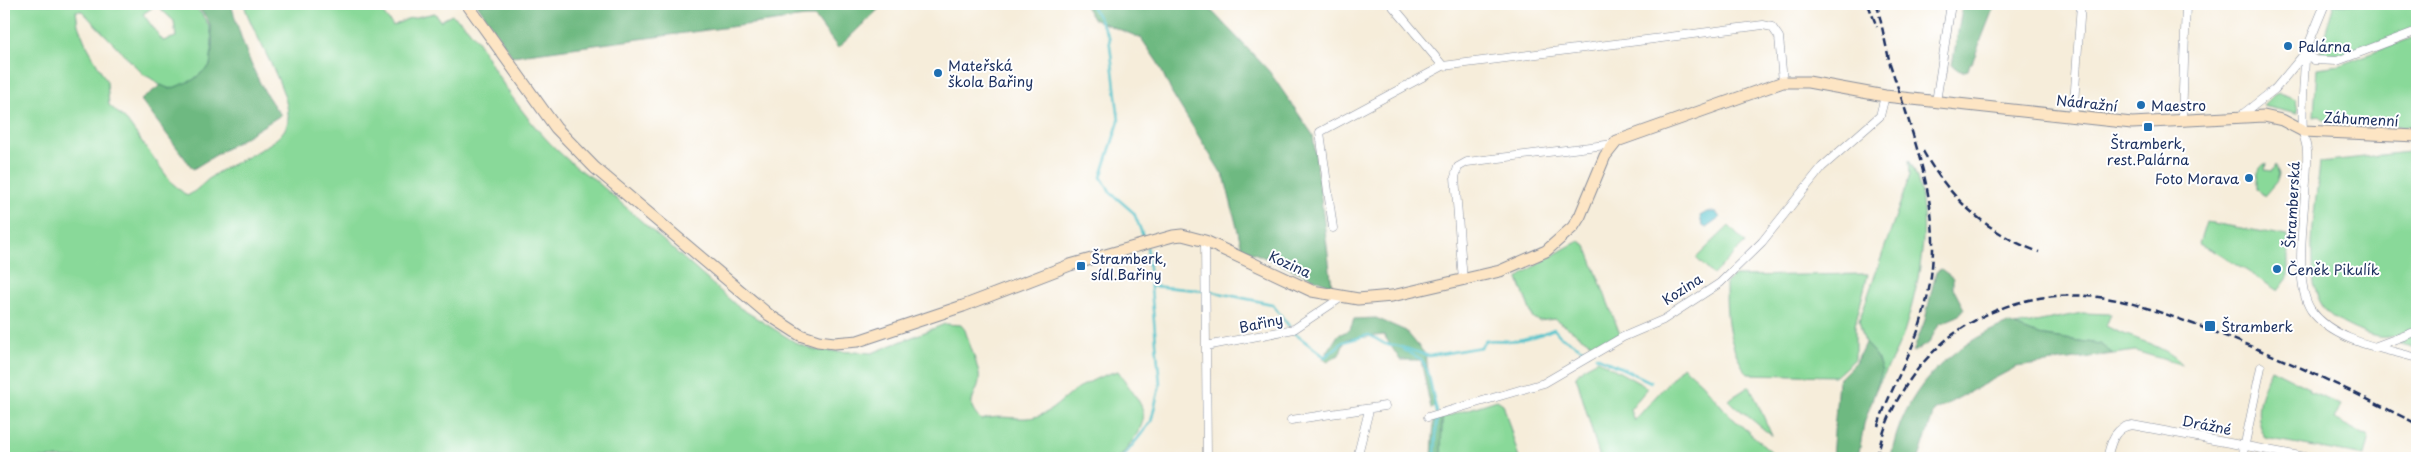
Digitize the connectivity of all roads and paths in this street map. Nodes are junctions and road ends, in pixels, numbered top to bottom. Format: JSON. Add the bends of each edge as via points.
{"nodes":[{"id":1,"x":467,"y":4,"type":"edge"},
{"id":2,"x":1391,"y":4,"type":"edge"},
{"id":3,"x":1952,"y":4,"type":"edge"},
{"id":4,"x":2081,"y":4,"type":"edge"},
{"id":5,"x":2186,"y":4,"type":"edge"},
{"id":6,"x":2325,"y":4,"type":"edge"},
{"id":7,"x":2417,"y":31,"type":"edge"},
{"id":8,"x":2305,"y":53,"type":"junction"},
{"id":9,"x":1444,"y":66,"type":"junction"},
{"id":10,"x":1782,"y":82,"type":"junction"},
{"id":11,"x":1885,"y":96,"type":"junction"},
{"id":12,"x":1936,"y":102,"type":"junction"},
{"id":13,"x":2239,"y":117,"type":"junction"},
{"id":14,"x":2072,"y":118,"type":"junction"},
{"id":15,"x":2182,"y":120,"type":"junction"},
{"id":16,"x":2303,"y":131,"type":"junction"},
{"id":17,"x":2417,"y":136,"type":"edge"},
{"id":18,"x":1614,"y":144,"type":"junction"},
{"id":19,"x":1333,"y":228,"type":"dead end"},
{"id":20,"x":1205,"y":242,"type":"junction"},
{"id":21,"x":1463,"y":281,"type":"junction"},
{"id":22,"x":1342,"y":297,"type":"junction"},
{"id":23,"x":2417,"y":331,"type":"edge"},
{"id":24,"x":1206,"y":346,"type":"junction"},
{"id":25,"x":2374,"y":347,"type":"junction"},
{"id":26,"x":2417,"y":358,"type":"edge"},
{"id":27,"x":2261,"y":367,"type":"dead end"},
{"id":28,"x":1385,"y":406,"type":"dead end"},
{"id":29,"x":1369,"y":410,"type":"junction"},
{"id":30,"x":1428,"y":417,"type":"dead end"},
{"id":31,"x":1291,"y":420,"type":"dead end"},
{"id":32,"x":2245,"y":445,"type":"junction"},
{"id":33,"x":1207,"y":458,"type":"edge"},
{"id":34,"x":1357,"y":458,"type":"edge"},
{"id":35,"x":2107,"y":458,"type":"edge"},
{"id":36,"x":2242,"y":458,"type":"edge"},
{"id":37,"x":2311,"y":458,"type":"edge"}],
"edges":[{"from":1,"to":20,"type":"main road","name":"Kozina","via":[[556,128],[595,168],[769,315],[809,338],[834,343],[865,340],[1070,265],[1152,240],[1182,235]]},
{"from":2,"to":9,"type":"street"},
{"from":3,"to":12,"type":"street"},
{"from":4,"to":14,"type":"street"},
{"from":5,"to":15,"type":"street"},
{"from":6,"to":8,"type":"street"},
{"from":7,"to":8,"type":"street","via":[[2337,61],[2314,60]]},
{"from":8,"to":13,"type":"street","via":[[2275,89]]},
{"from":8,"to":16,"type":"street"},
{"from":9,"to":10,"type":"street","via":[[1763,25],[1772,27],[1779,37]]},
{"from":9,"to":19,"type":"street","via":[[1320,132]]},
{"from":10,"to":11,"type":"main road","via":[[1808,82]]},
{"from":10,"to":18,"type":"main road"},
{"from":11,"to":12,"type":"main road","name":"Nádražní"},
{"from":11,"to":30,"type":"street","name":"Kozina","via":[[1880,116],[1822,168],[1762,242],[1720,283],[1663,320],[1623,337],[1544,383]]},
{"from":12,"to":14,"type":"main road","name":"Nádražní"},
{"from":13,"to":15,"type":"main road","name":"Nádražní"},
{"from":13,"to":16,"type":"main road","name":"Nádražní","via":[[2270,116]]},
{"from":14,"to":15,"type":"main road","name":"Nádražní","via":[[2132,123]]},
{"from":16,"to":17,"type":"main road","name":"Záhumenní"},
{"from":16,"to":25,"type":"street","name":"Štramberská","via":[[2307,151],[2302,262],[2305,297],[2312,310],[2331,328]]},
{"from":18,"to":21,"type":"main road","name":"Kozina","via":[[1602,162],[1580,216],[1563,237],[1546,251],[1524,262]]},
{"from":18,"to":21,"type":"street","via":[[1467,162],[1458,167],[1454,177]]},
{"from":20,"to":22,"type":"main road","name":"Kozina","via":[[1312,291]]},
{"from":20,"to":24,"type":"street"},
{"from":21,"to":22,"type":"main road","name":"Kozina","via":[[1384,298]]},
{"from":22,"to":24,"type":"street","name":"Bařiny","via":[[1294,329]]},
{"from":23,"to":25,"type":"street"},
{"from":24,"to":33,"type":"street"},
{"from":25,"to":26,"type":"street","name":"Štramberská"},
{"from":27,"to":32,"type":"street","name":"Drážné"},
{"from":28,"to":29,"type":"street"},
{"from":29,"to":31,"type":"street"},
{"from":29,"to":34,"type":"street"},
{"from":32,"to":35,"type":"street","name":"Drážné","via":[[2132,425],[2115,434]]},
{"from":32,"to":36,"type":"street"},
{"from":32,"to":37,"type":"street"}]}
